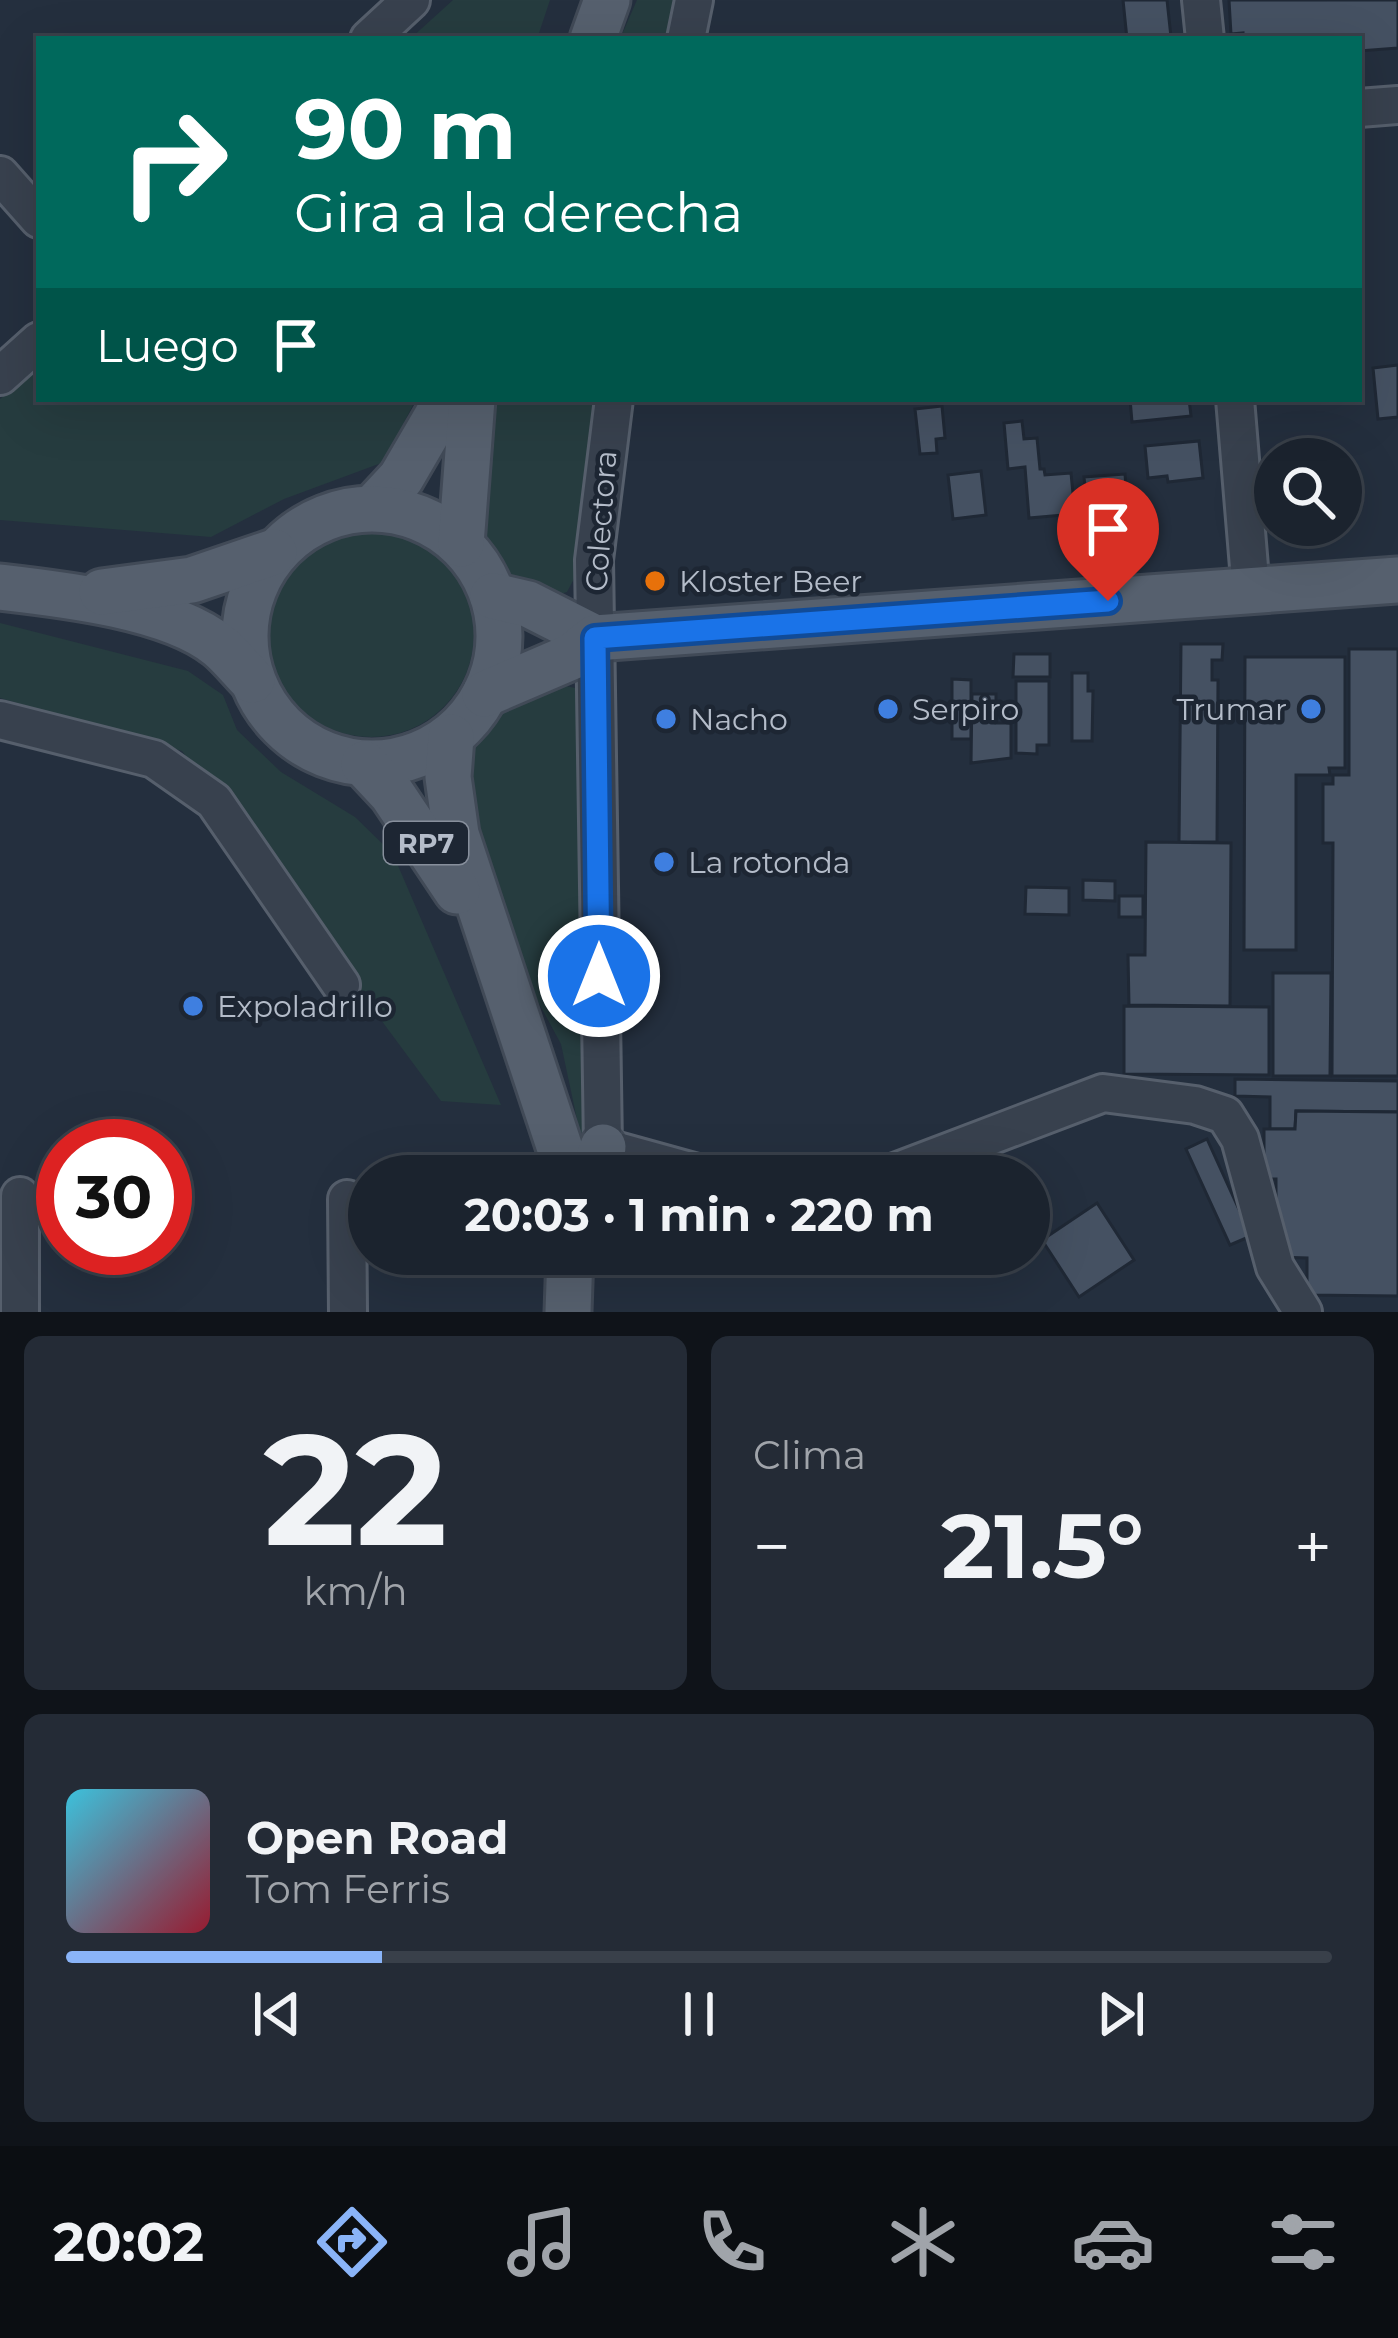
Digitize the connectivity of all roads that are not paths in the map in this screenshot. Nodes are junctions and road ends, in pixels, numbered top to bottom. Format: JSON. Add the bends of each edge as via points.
{"nodes":[{"id":1,"x":411,"y":0,"type":"edge"},
{"id":2,"x":607,"y":0,"type":"edge"},
{"id":3,"x":694,"y":0,"type":"edge"},
{"id":4,"x":1201,"y":0,"type":"edge"},
{"id":5,"x":371,"y":36,"type":"edge"},
{"id":6,"x":594,"y":36,"type":"edge"},
{"id":7,"x":687,"y":36,"type":"edge"},
{"id":8,"x":1204,"y":36,"type":"edge"},
{"id":9,"x":1398,"y":105,"type":"edge"},
{"id":10,"x":1362,"y":108,"type":"edge"},
{"id":11,"x":0,"y":175,"type":"edge"},
{"id":12,"x":36,"y":216,"type":"edge"},
{"id":13,"x":36,"y":343,"type":"edge"},
{"id":14,"x":0,"y":376,"type":"edge"},
{"id":15,"x":446,"y":402,"type":"edge"},
{"id":16,"x":472,"y":402,"type":"edge"},
{"id":17,"x":614,"y":402,"type":"edge"},
{"id":18,"x":1235,"y":402,"type":"edge"},
{"id":19,"x":374,"y":507,"type":"junction"},
{"id":20,"x":461,"y":544,"type":"junction"},
{"id":21,"x":274,"y":552,"type":"junction"},
{"id":22,"x":1398,"y":580,"type":"edge"},
{"id":23,"x":0,"y":587,"type":"edge"},
{"id":24,"x":1251,"y":591,"type":"junction"},
{"id":25,"x":64,"y":594,"type":"junction"},
{"id":26,"x":494,"y":596,"type":"junction"},
{"id":27,"x":595,"y":638,"type":"junction"},
{"id":28,"x":252,"y":680,"type":"junction"},
{"id":29,"x":485,"y":694,"type":"junction"},
{"id":30,"x":0,"y":720,"type":"edge"},
{"id":31,"x":451,"y":736,"type":"junction"},
{"id":32,"x":364,"y":764,"type":"junction"},
{"id":33,"x":484,"y":927,"type":"junction"},
{"id":34,"x":341,"y":985,"type":"dead end"},
{"id":35,"x":583,"y":1155,"type":"edge"},
{"id":36,"x":588,"y":1155,"type":"edge"},
{"id":37,"x":941,"y":1155,"type":"edge"},
{"id":38,"x":20,"y":1196,"type":"dead end"},
{"id":39,"x":347,"y":1199,"type":"dead end"},
{"id":40,"x":569,"y":1275,"type":"edge"},
{"id":41,"x":20,"y":1312,"type":"edge"},
{"id":42,"x":348,"y":1312,"type":"edge"},
{"id":43,"x":568,"y":1312,"type":"edge"},
{"id":44,"x":1303,"y":1312,"type":"edge"}],
"edges":[{"from":1,"to":5,"type":"street"},
{"from":2,"to":6,"type":"main road"},
{"from":3,"to":7,"type":"street"},
{"from":4,"to":8,"type":"street"},
{"from":9,"to":10,"type":"street"},
{"from":11,"to":12,"type":"street"},
{"from":13,"to":14,"type":"street"},
{"from":15,"to":19,"type":"main road"},
{"from":16,"to":20,"type":"main road"},
{"from":17,"to":27,"type":"street","name":"Colectora","via":[[594,560]]},
{"from":18,"to":24,"type":"street"},
{"from":19,"to":20,"type":"main road","via":[[412,514]]},
{"from":19,"to":21,"type":"main road","via":[[302,527]]},
{"from":20,"to":26,"type":"main road"},
{"from":21,"to":25,"type":"main road","via":[[154,589]]},
{"from":21,"to":28,"type":"main road","via":[[246,613]]},
{"from":22,"to":24,"type":"main road"},
{"from":23,"to":25,"type":"main road"},
{"from":24,"to":27,"type":"main road"},
{"from":25,"to":28,"type":"main road","via":[[197,632]]},
{"from":26,"to":27,"type":"main road"},
{"from":26,"to":29,"type":"main road","via":[[500,629]]},
{"from":27,"to":29,"type":"main road","via":[[571,657]]},
{"from":27,"to":36,"type":"street","name":"Colectora"},
{"from":28,"to":32,"type":"main road","via":[[284,729]]},
{"from":29,"to":31,"type":"main road"},
{"from":30,"to":34,"type":"street","via":[[154,759],[214,801]]},
{"from":31,"to":32,"type":"main road","via":[[409,758]]},
{"from":31,"to":33,"type":"main road","number":"RP7","via":[[456,834]]},
{"from":32,"to":33,"type":"main road","number":"RP7"},
{"from":33,"to":35,"type":"main road","number":"RP7"},
{"from":37,"to":44,"type":"street","via":[[1103,1094],[1225,1115],[1240,1139],[1275,1268]]},
{"from":38,"to":41,"type":"street"},
{"from":39,"to":42,"type":"street"},
{"from":40,"to":43,"type":"main road"}]}
